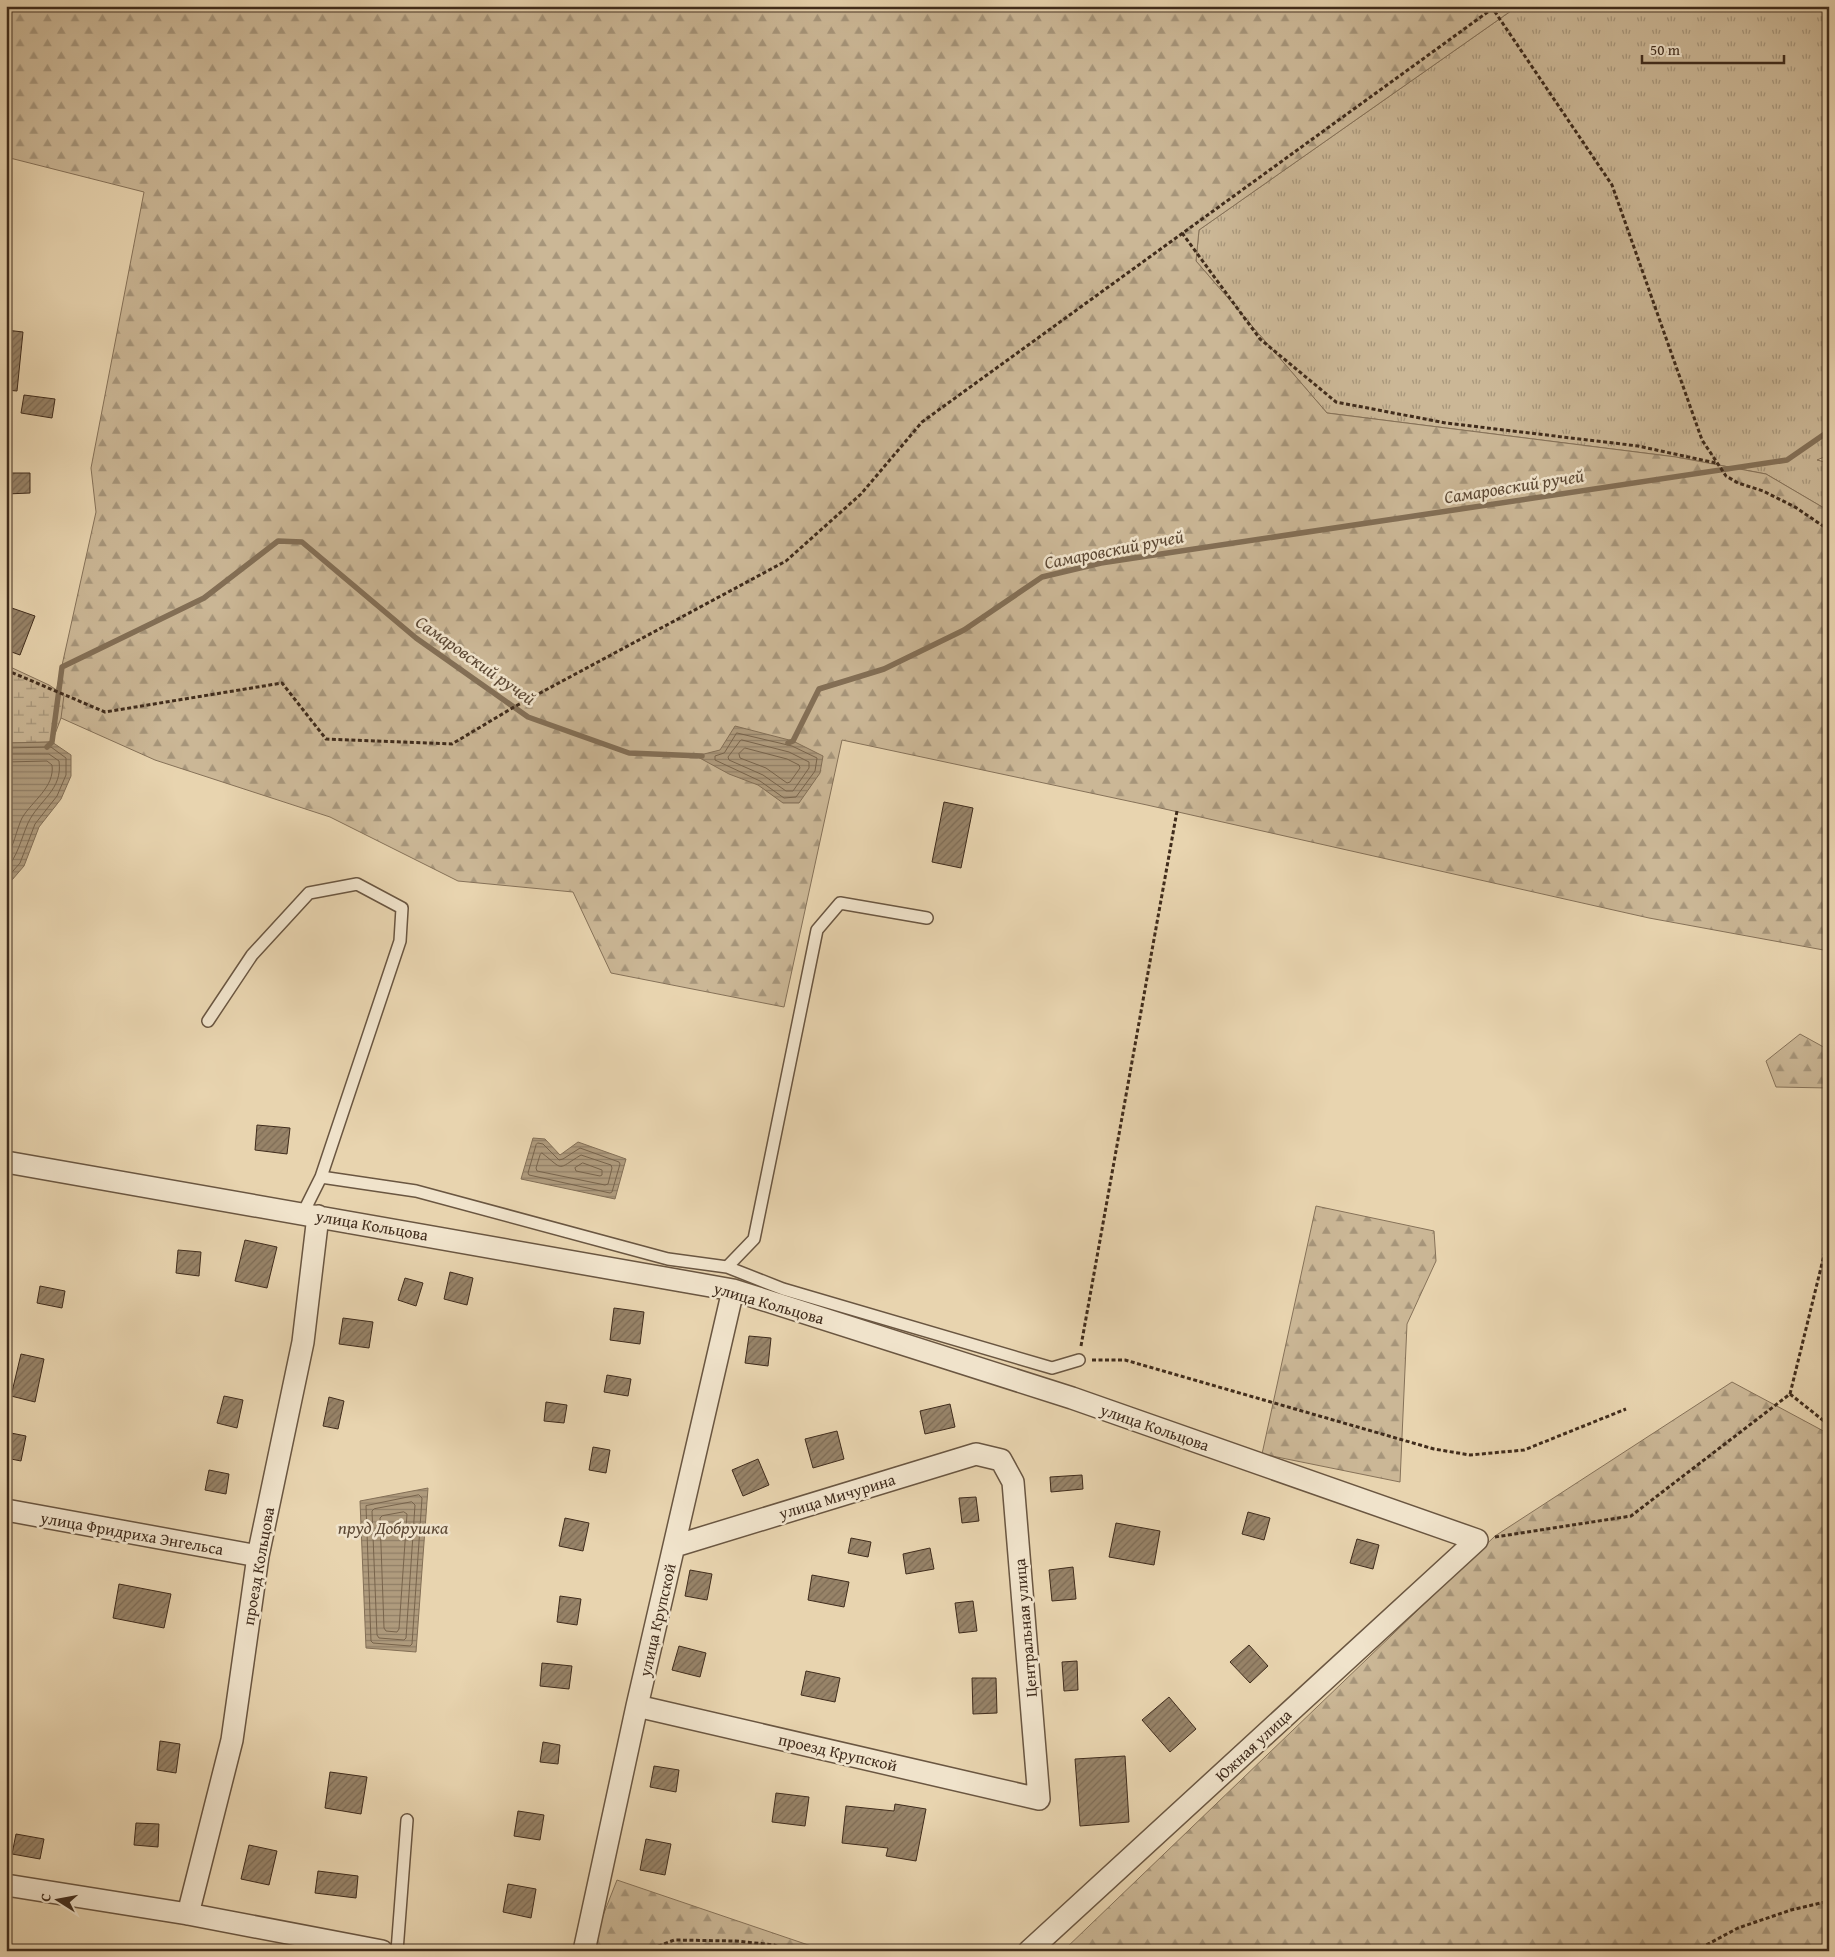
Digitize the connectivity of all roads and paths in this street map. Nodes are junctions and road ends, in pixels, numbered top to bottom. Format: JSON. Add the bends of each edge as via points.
{"nodes":[{"id":1,"x":1493,"y":7,"type":"edge"},
{"id":2,"x":1182,"y":233,"type":"junction"},
{"id":3,"x":1717,"y":463,"type":"junction"},
{"id":4,"x":1829,"y":530,"type":"edge"},
{"id":5,"x":6,"y":670,"type":"edge"},
{"id":6,"x":1177,"y":812,"type":"dead end"},
{"id":7,"x":926,"y":918,"type":"dead end"},
{"id":8,"x":208,"y":1021,"type":"dead end"},
{"id":9,"x":6,"y":1162,"type":"edge"},
{"id":10,"x":321,"y":1177,"type":"junction"},
{"id":11,"x":311,"y":1214,"type":"junction"},
{"id":12,"x":1829,"y":1235,"type":"edge"},
{"id":13,"x":727,"y":1267,"type":"junction"},
{"id":14,"x":733,"y":1290,"type":"junction"},
{"id":15,"x":1079,"y":1360,"type":"junction"},
{"id":16,"x":1790,"y":1394,"type":"junction"},
{"id":17,"x":1626,"y":1409,"type":"dead end"},
{"id":18,"x":1829,"y":1425,"type":"edge"},
{"id":19,"x":1001,"y":1460,"type":"joint"},
{"id":20,"x":6,"y":1510,"type":"edge"},
{"id":21,"x":1477,"y":1540,"type":"junction"},
{"id":22,"x":675,"y":1546,"type":"junction"},
{"id":23,"x":258,"y":1556,"type":"junction"},
{"id":24,"x":637,"y":1706,"type":"junction"},
{"id":25,"x":1039,"y":1798,"type":"joint"},
{"id":26,"x":407,"y":1820,"type":"dead end"},
{"id":27,"x":6,"y":1885,"type":"edge"},
{"id":28,"x":1829,"y":1901,"type":"edge"},
{"id":29,"x":188,"y":1914,"type":"junction"},
{"id":30,"x":382,"y":1951,"type":"edge"},
{"id":31,"x":398,"y":1951,"type":"edge"},
{"id":32,"x":584,"y":1951,"type":"edge"},
{"id":33,"x":646,"y":1951,"type":"edge"},
{"id":34,"x":788,"y":1951,"type":"edge"},
{"id":35,"x":1029,"y":1951,"type":"edge"},
{"id":36,"x":1695,"y":1951,"type":"edge"}],
"edges":[{"from":1,"to":2,"type":"path"},
{"from":1,"to":3,"type":"path","via":[[1612,185],[1688,403],[1702,440]]},
{"from":2,"to":3,"type":"path","via":[[1260,339],[1336,402],[1446,423],[1638,446]]},
{"from":2,"to":5,"type":"path","via":[[922,422],[861,494],[786,561],[514,707],[452,744],[326,739],[282,683],[105,712]]},
{"from":3,"to":4,"type":"path","via":[[1726,476],[1763,490]]},
{"from":6,"to":15,"type":"path"},
{"from":7,"to":13,"type":"lane","via":[[840,904],[817,930],[754,1239]]},
{"from":8,"to":10,"type":"lane","via":[[252,955],[310,893],[357,884],[402,908],[400,941]]},
{"from":9,"to":11,"type":"street","name":"улица Кольцова"},
{"from":10,"to":11,"type":"lane"},
{"from":10,"to":13,"type":"lane","via":[[416,1191],[668,1259]]},
{"from":11,"to":14,"type":"street","name":"улица Кольцова"},
{"from":11,"to":23,"type":"street","name":"проезд Кольцова","via":[[303,1342]]},
{"from":12,"to":16,"type":"path"},
{"from":13,"to":15,"type":"lane","via":[[783,1289],[1052,1368]]},
{"from":14,"to":21,"type":"street","name":"улица Кольцова","via":[[1072,1398]]},
{"from":14,"to":22,"type":"street","name":"улица Крупской"},
{"from":15,"to":17,"type":"path","via":[[1125,1360],[1434,1449],[1470,1455],[1524,1450]]},
{"from":16,"to":18,"type":"path"},
{"from":16,"to":21,"type":"path","via":[[1631,1516]]},
{"from":19,"to":22,"type":"street","name":"улица Мичурина","via":[[976,1454]]},
{"from":19,"to":25,"type":"street","name":"Центральная улица","via":[[1013,1482]]},
{"from":20,"to":23,"type":"street","name":"улица Фридриха Энгельса"},
{"from":21,"to":35,"type":"street","name":"Южная улица"},
{"from":22,"to":24,"type":"street","name":"улица Крупской"},
{"from":23,"to":29,"type":"street","name":"проезд Кольцова","via":[[232,1740]]},
{"from":24,"to":25,"type":"street","name":"проезд Крупской"},
{"from":24,"to":32,"type":"street","name":"улица Крупской"},
{"from":26,"to":31,"type":"lane"},
{"from":27,"to":29,"type":"street"},
{"from":28,"to":36,"type":"path","via":[[1738,1928]]},
{"from":29,"to":30,"type":"street"},
{"from":33,"to":34,"type":"path","via":[[674,1940],[736,1941],[774,1945]]}]}
